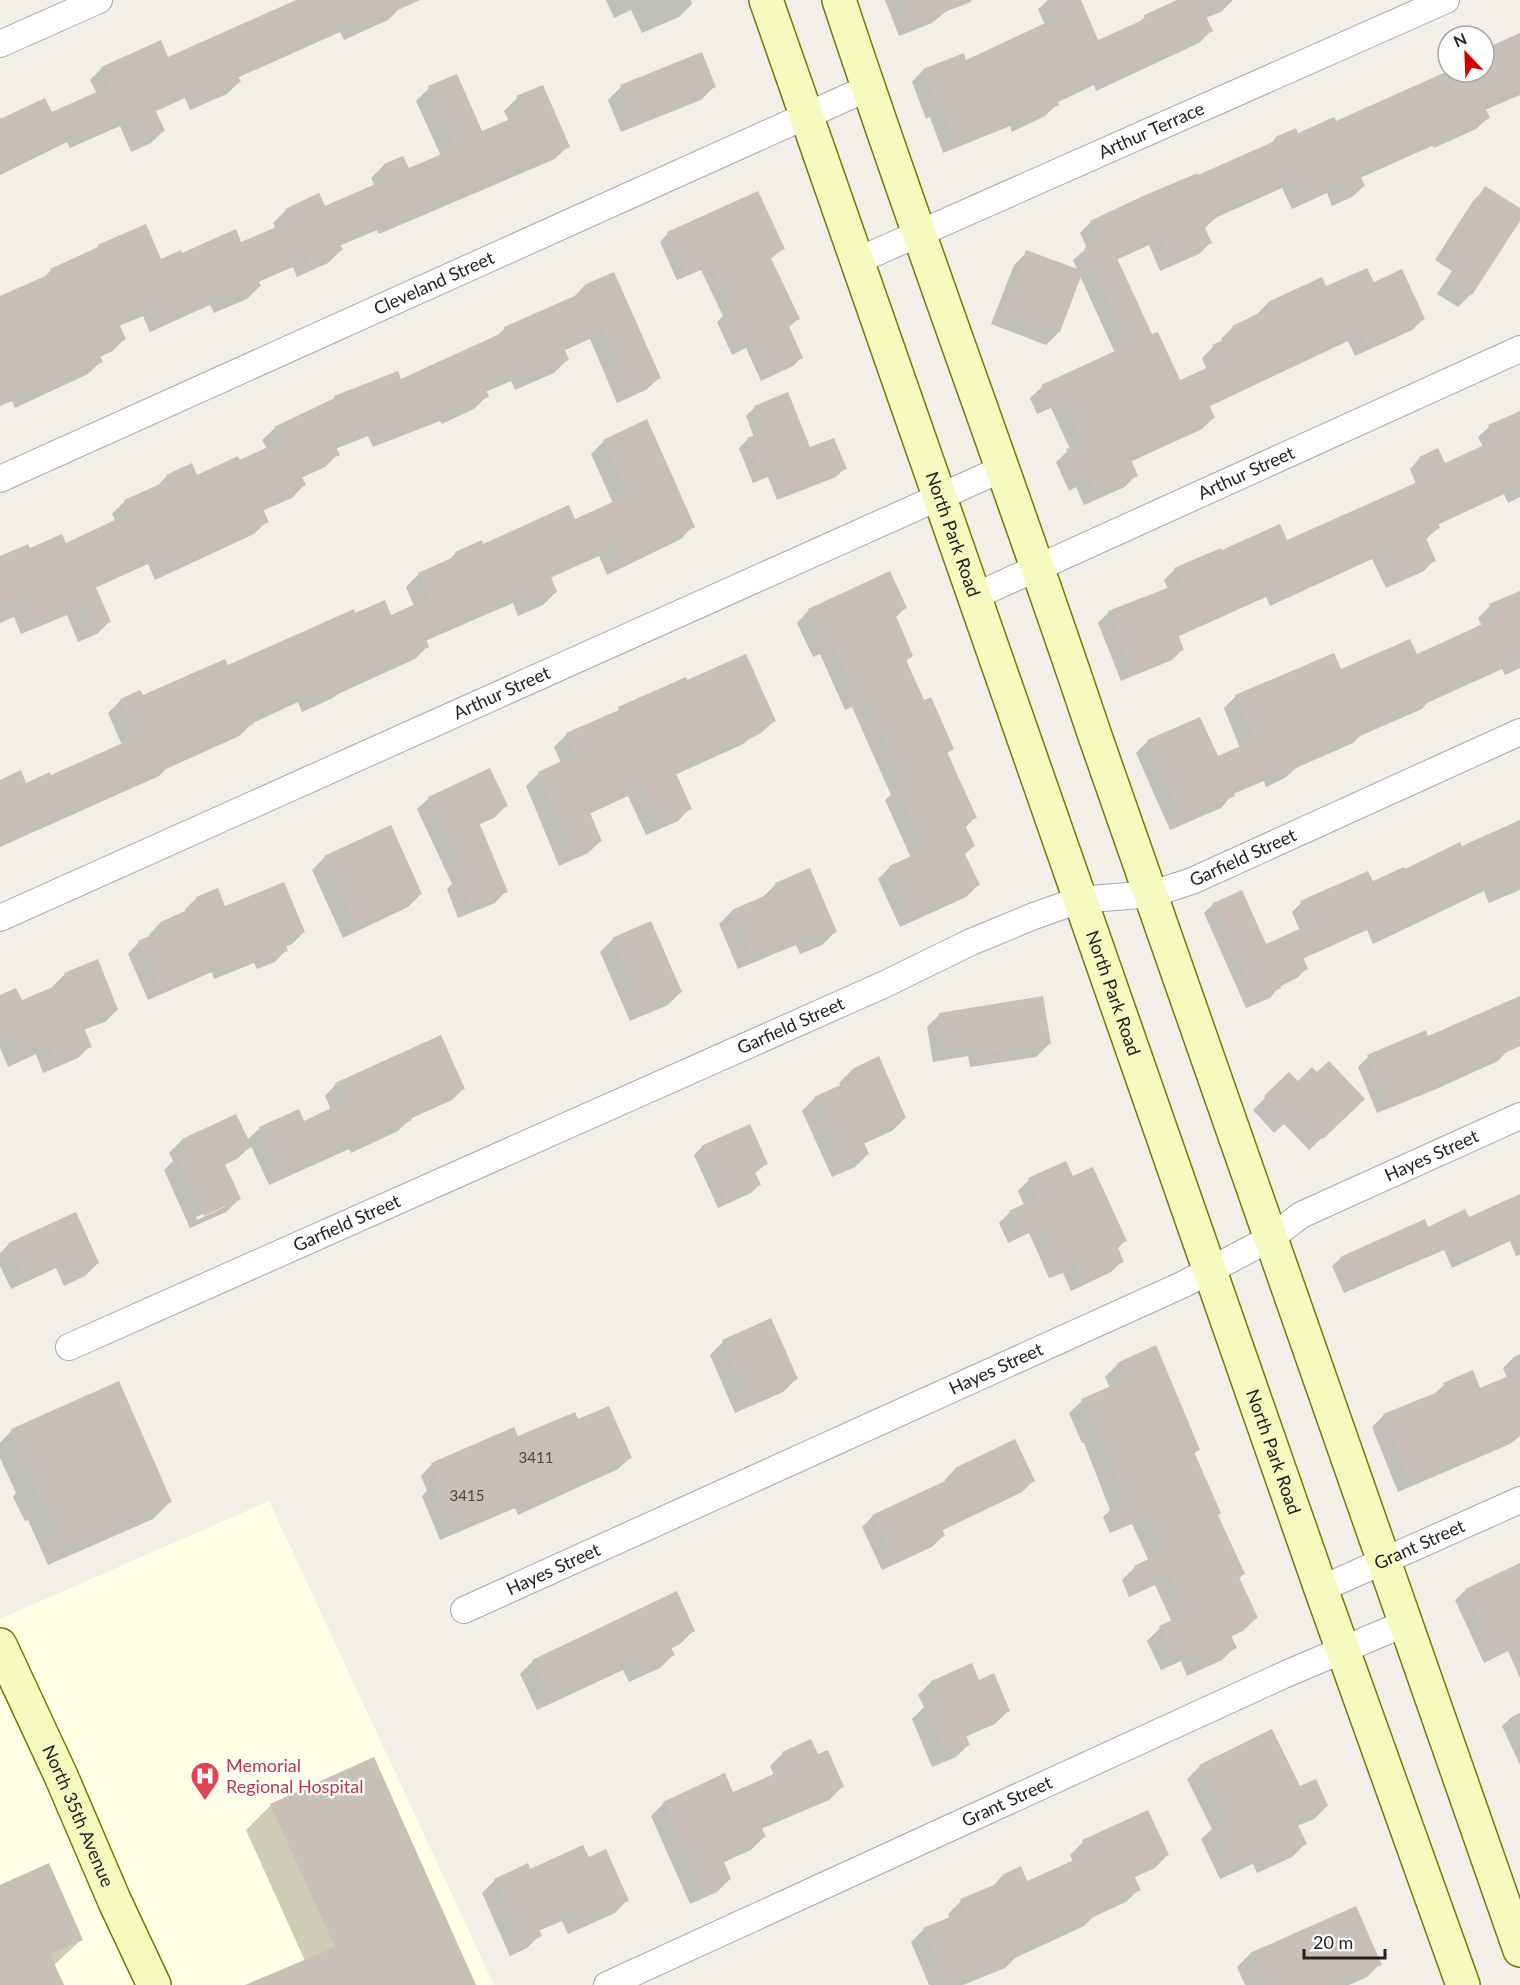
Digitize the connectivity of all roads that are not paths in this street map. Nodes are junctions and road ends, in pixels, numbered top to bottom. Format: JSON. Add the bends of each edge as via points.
{"nodes":[{"id":1,"x":99,"y":0,"type":"edge"},
{"id":2,"x":766,"y":0,"type":"edge"},
{"id":3,"x":839,"y":0,"type":"edge"},
{"id":4,"x":1446,"y":0,"type":"edge"},
{"id":5,"x":0,"y":44,"type":"edge"},
{"id":6,"x":868,"y":88,"type":"junction"},
{"id":7,"x":807,"y":116,"type":"junction"},
{"id":8,"x":921,"y":234,"type":"junction"},
{"id":9,"x":857,"y":261,"type":"junction"},
{"id":10,"x":1520,"y":349,"type":"edge"},
{"id":11,"x":1004,"y":468,"type":"junction"},
{"id":12,"x":0,"y":479,"type":"edge"},
{"id":13,"x":938,"y":496,"type":"junction"},
{"id":14,"x":1039,"y":566,"type":"junction"},
{"id":15,"x":973,"y":597,"type":"junction"},
{"id":16,"x":1520,"y":732,"type":"edge"},
{"id":17,"x":1152,"y":894,"type":"junction"},
{"id":18,"x":1079,"y":900,"type":"junction"},
{"id":19,"x":0,"y":918,"type":"edge"},
{"id":20,"x":1520,"y":1116,"type":"edge"},
{"id":21,"x":1271,"y":1238,"type":"junction"},
{"id":22,"x":1209,"y":1270,"type":"junction"},
{"id":23,"x":69,"y":1347,"type":"dead end"},
{"id":24,"x":1520,"y":1500,"type":"edge"},
{"id":25,"x":1385,"y":1561,"type":"junction"},
{"id":26,"x":1320,"y":1589,"type":"junction"},
{"id":27,"x":464,"y":1610,"type":"dead end"},
{"id":28,"x":1407,"y":1623,"type":"junction"},
{"id":29,"x":0,"y":1645,"type":"edge"},
{"id":30,"x":1342,"y":1649,"type":"junction"},
{"id":31,"x":1520,"y":1950,"type":"edge"},
{"id":32,"x":154,"y":1985,"type":"edge"},
{"id":33,"x":607,"y":1985,"type":"edge"},
{"id":34,"x":1463,"y":1985,"type":"edge"}],
"edges":[{"from":1,"to":5,"type":"street"},
{"from":2,"to":7,"type":"street","name":"North Park Road"},
{"from":3,"to":6,"type":"street"},
{"from":4,"to":8,"type":"street","name":"Arthur Terrace"},
{"from":6,"to":7,"type":"street","name":"Cleveland Street"},
{"from":6,"to":8,"type":"street"},
{"from":7,"to":9,"type":"street","name":"North Park Road"},
{"from":7,"to":12,"type":"street","name":"Cleveland Street"},
{"from":8,"to":9,"type":"street","name":"Arthur Terrace"},
{"from":8,"to":11,"type":"street"},
{"from":9,"to":13,"type":"street","name":"North Park Road"},
{"from":10,"to":14,"type":"street","name":"Arthur Street"},
{"from":11,"to":13,"type":"street","name":"Arthur Street"},
{"from":11,"to":14,"type":"street"},
{"from":13,"to":15,"type":"street","name":"North Park Road"},
{"from":13,"to":19,"type":"street","name":"Arthur Street"},
{"from":14,"to":15,"type":"street","name":"Arthur Street"},
{"from":14,"to":17,"type":"street"},
{"from":15,"to":18,"type":"street","name":"North Park Road"},
{"from":16,"to":17,"type":"street","name":"Garfield Street","via":[[1192,881]]},
{"from":17,"to":18,"type":"street","name":"Garfield Street"},
{"from":17,"to":21,"type":"street"},
{"from":18,"to":22,"type":"street","name":"North Park Road"},
{"from":18,"to":23,"type":"street","name":"Garfield Street","via":[[971,942]]},
{"from":20,"to":21,"type":"street","name":"Hayes Street","via":[[1301,1215]]},
{"from":21,"to":22,"type":"street","name":"Hayes Street"},
{"from":21,"to":25,"type":"street"},
{"from":22,"to":26,"type":"street","name":"North Park Road"},
{"from":22,"to":27,"type":"street","name":"Hayes Street"},
{"from":24,"to":25,"type":"street","name":"Grant Street"},
{"from":25,"to":26,"type":"street","name":"Grant Street"},
{"from":25,"to":28,"type":"street"},
{"from":26,"to":30,"type":"street","name":"North Park Road"},
{"from":28,"to":30,"type":"street","name":"Grant Street"},
{"from":28,"to":31,"type":"street"},
{"from":29,"to":32,"type":"street","name":"North 35th Avenue"},
{"from":30,"to":33,"type":"street","name":"Grant Street"},
{"from":30,"to":34,"type":"street","name":"North Park Road"}]}
